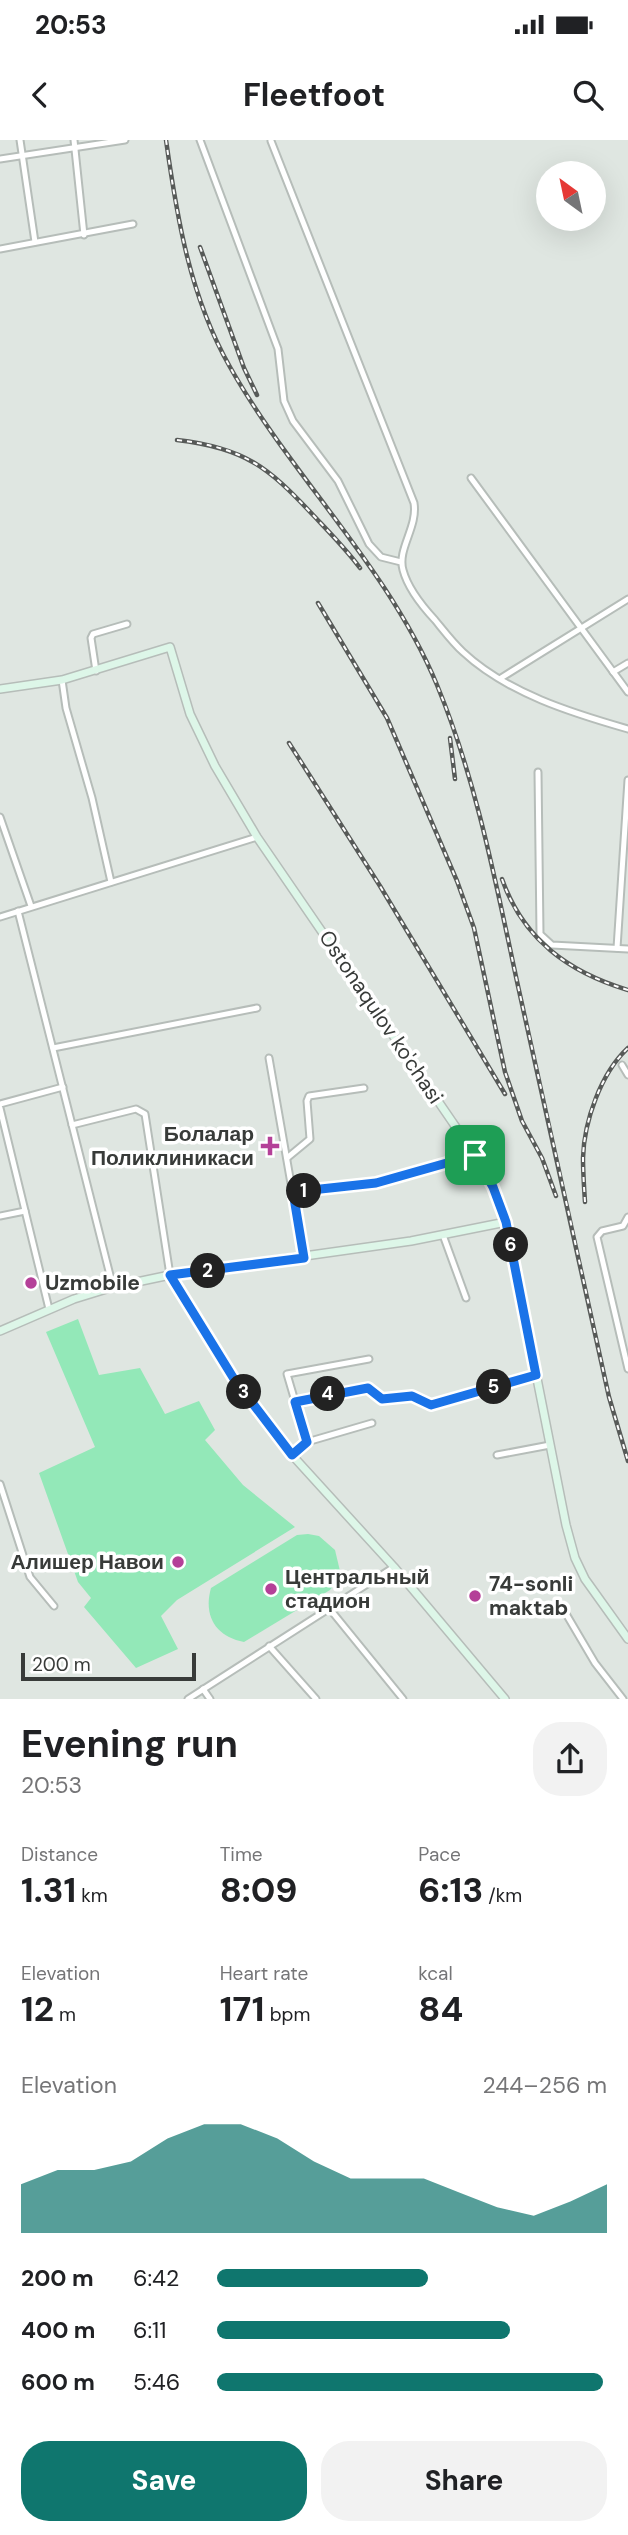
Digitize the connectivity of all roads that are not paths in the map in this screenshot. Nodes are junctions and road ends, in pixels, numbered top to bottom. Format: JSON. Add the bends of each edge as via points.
{"nodes":[{"id":1,"x":20,"y":140,"type":"edge"},
{"id":2,"x":74,"y":140,"type":"edge"},
{"id":3,"x":125,"y":140,"type":"edge"},
{"id":4,"x":200,"y":140,"type":"edge"},
{"id":5,"x":271,"y":141,"type":"edge"},
{"id":6,"x":75,"y":148,"type":"junction"},
{"id":7,"x":22,"y":155,"type":"junction"},
{"id":8,"x":0,"y":159,"type":"edge"},
{"id":9,"x":133,"y":224,"type":"dead end"},
{"id":10,"x":84,"y":234,"type":"junction"},
{"id":11,"x":35,"y":242,"type":"junction"},
{"id":12,"x":0,"y":249,"type":"edge"},
{"id":13,"x":471,"y":478,"type":"dead end"},
{"id":14,"x":401,"y":562,"type":"junction"},
{"id":15,"x":628,"y":599,"type":"edge"},
{"id":16,"x":127,"y":624,"type":"dead end"},
{"id":17,"x":581,"y":628,"type":"junction"},
{"id":18,"x":628,"y":663,"type":"edge"},
{"id":19,"x":96,"y":671,"type":"junction"},
{"id":20,"x":613,"y":672,"type":"junction"},
{"id":21,"x":501,"y":678,"type":"junction"},
{"id":22,"x":62,"y":680,"type":"junction"},
{"id":23,"x":0,"y":689,"type":"edge"},
{"id":24,"x":628,"y":692,"type":"edge"},
{"id":25,"x":628,"y":729,"type":"edge"},
{"id":26,"x":538,"y":772,"type":"dead end"},
{"id":27,"x":628,"y":780,"type":"edge"},
{"id":28,"x":0,"y":817,"type":"edge"},
{"id":29,"x":257,"y":837,"type":"junction"},
{"id":30,"x":111,"y":882,"type":"junction"},
{"id":31,"x":31,"y":906,"type":"junction"},
{"id":32,"x":18,"y":911,"type":"junction"},
{"id":33,"x":0,"y":917,"type":"edge"},
{"id":34,"x":617,"y":948,"type":"junction"},
{"id":35,"x":628,"y":949,"type":"edge"},
{"id":36,"x":257,"y":1008,"type":"dead end"},
{"id":37,"x":53,"y":1048,"type":"junction"},
{"id":38,"x":270,"y":1058,"type":"dead end"},
{"id":39,"x":622,"y":1065,"type":"dead end"},
{"id":40,"x":628,"y":1075,"type":"edge"},
{"id":41,"x":63,"y":1087,"type":"junction"},
{"id":42,"x":364,"y":1088,"type":"dead end"},
{"id":43,"x":0,"y":1106,"type":"edge"},
{"id":44,"x":72,"y":1125,"type":"junction"},
{"id":45,"x":475,"y":1155,"type":"junction"},
{"id":46,"x":287,"y":1158,"type":"junction"},
{"id":47,"x":293,"y":1192,"type":"junction"},
{"id":48,"x":25,"y":1211,"type":"junction"},
{"id":49,"x":0,"y":1216,"type":"edge"},
{"id":50,"x":628,"y":1217,"type":"edge"},
{"id":51,"x":506,"y":1222,"type":"junction"},
{"id":52,"x":443,"y":1235,"type":"junction"},
{"id":53,"x":304,"y":1258,"type":"junction"},
{"id":54,"x":170,"y":1275,"type":"junction"},
{"id":55,"x":113,"y":1287,"type":"junction"},
{"id":56,"x":466,"y":1298,"type":"dead end"},
{"id":57,"x":49,"y":1309,"type":"junction"},
{"id":58,"x":621,"y":1329,"type":"junction"},
{"id":59,"x":628,"y":1329,"type":"edge"},
{"id":60,"x":0,"y":1331,"type":"edge"},
{"id":61,"x":369,"y":1359,"type":"dead end"},
{"id":62,"x":628,"y":1369,"type":"edge"},
{"id":63,"x":536,"y":1375,"type":"junction"},
{"id":64,"x":295,"y":1402,"type":"junction"},
{"id":65,"x":373,"y":1423,"type":"dead end"},
{"id":66,"x":307,"y":1442,"type":"junction"},
{"id":67,"x":550,"y":1445,"type":"junction"},
{"id":68,"x":292,"y":1455,"type":"junction"},
{"id":69,"x":497,"y":1455,"type":"dead end"},
{"id":70,"x":0,"y":1484,"type":"edge"},
{"id":71,"x":394,"y":1567,"type":"junction"},
{"id":72,"x":54,"y":1606,"type":"dead end"},
{"id":73,"x":562,"y":1607,"type":"dead end"},
{"id":74,"x":329,"y":1608,"type":"junction"},
{"id":75,"x":628,"y":1639,"type":"edge"},
{"id":76,"x":269,"y":1646,"type":"junction"},
{"id":77,"x":203,"y":1689,"type":"junction"},
{"id":78,"x":188,"y":1699,"type":"edge"},
{"id":79,"x":210,"y":1699,"type":"edge"},
{"id":80,"x":316,"y":1699,"type":"edge"},
{"id":81,"x":403,"y":1699,"type":"edge"},
{"id":82,"x":505,"y":1699,"type":"edge"},
{"id":83,"x":623,"y":1699,"type":"edge"}],
"edges":[{"from":1,"to":7,"type":"street"},
{"from":2,"to":6,"type":"street"},
{"from":3,"to":6,"type":"street"},
{"from":4,"to":14,"type":"street","via":[[278,349],[284,401],[293,421],[338,481],[369,544],[381,557]]},
{"from":5,"to":14,"type":"street","via":[[414,503],[416,516]]},
{"from":6,"to":7,"type":"street"},
{"from":6,"to":10,"type":"street"},
{"from":7,"to":8,"type":"street"},
{"from":7,"to":11,"type":"street"},
{"from":9,"to":10,"type":"street"},
{"from":10,"to":11,"type":"street"},
{"from":11,"to":12,"type":"street"},
{"from":13,"to":17,"type":"street"},
{"from":14,"to":21,"type":"street","via":[[410,587],[427,611],[463,652]]},
{"from":15,"to":17,"type":"street"},
{"from":16,"to":19,"type":"street","via":[[93,634]]},
{"from":17,"to":20,"type":"street"},
{"from":17,"to":21,"type":"street"},
{"from":18,"to":20,"type":"street"},
{"from":19,"to":22,"type":"street"},
{"from":19,"to":29,"type":"street","name":"Ostonaqulov ko'chasi","via":[[170,647],[190,714]]},
{"from":20,"to":24,"type":"street"},
{"from":21,"to":25,"type":"street","via":[[544,702]]},
{"from":22,"to":23,"type":"street"},
{"from":22,"to":30,"type":"street"},
{"from":26,"to":34,"type":"street","via":[[540,934],[552,945]]},
{"from":27,"to":34,"type":"street"},
{"from":28,"to":31,"type":"street"},
{"from":29,"to":30,"type":"street"},
{"from":29,"to":45,"type":"street","name":"Ostonaqulov ko'chasi"},
{"from":30,"to":31,"type":"street"},
{"from":31,"to":32,"type":"street"},
{"from":32,"to":33,"type":"street"},
{"from":32,"to":37,"type":"street"},
{"from":34,"to":35,"type":"street"},
{"from":36,"to":37,"type":"street"},
{"from":37,"to":41,"type":"street"},
{"from":38,"to":46,"type":"street"},
{"from":39,"to":40,"type":"street"},
{"from":41,"to":43,"type":"street"},
{"from":41,"to":44,"type":"street"},
{"from":42,"to":46,"type":"street","via":[[309,1096],[310,1139]]},
{"from":43,"to":48,"type":"street"},
{"from":44,"to":54,"type":"street","via":[[136,1110],[145,1114]]},
{"from":44,"to":55,"type":"street"},
{"from":45,"to":47,"type":"street","via":[[376,1183]]},
{"from":45,"to":51,"type":"street","name":"Ostonaqulov ko'chasi"},
{"from":46,"to":47,"type":"street"},
{"from":47,"to":53,"type":"street"},
{"from":48,"to":49,"type":"street"},
{"from":48,"to":57,"type":"street"},
{"from":50,"to":58,"type":"street","via":[[623,1226],[597,1235]]},
{"from":51,"to":52,"type":"street"},
{"from":51,"to":63,"type":"street","name":"Ostonaqulov ko'chasi"},
{"from":52,"to":53,"type":"street"},
{"from":52,"to":56,"type":"street"},
{"from":53,"to":54,"type":"street"},
{"from":54,"to":55,"type":"street"},
{"from":54,"to":68,"type":"street","via":[[234,1379]]},
{"from":55,"to":57,"type":"street"},
{"from":57,"to":60,"type":"street"},
{"from":58,"to":59,"type":"street"},
{"from":58,"to":62,"type":"street"},
{"from":61,"to":64,"type":"street","via":[[288,1373]]},
{"from":63,"to":64,"type":"street","via":[[431,1405],[412,1396],[382,1399],[368,1388]]},
{"from":63,"to":67,"type":"street","name":"Ostonaqulov ko'chasi"},
{"from":64,"to":66,"type":"street"},
{"from":65,"to":66,"type":"street"},
{"from":66,"to":68,"type":"street"},
{"from":67,"to":69,"type":"street"},
{"from":67,"to":75,"type":"street","name":"Ostonaqulov ko'chasi","via":[[575,1558],[584,1579]]},
{"from":68,"to":71,"type":"street"},
{"from":70,"to":72,"type":"street","via":[[30,1577]]},
{"from":71,"to":74,"type":"street"},
{"from":71,"to":82,"type":"street"},
{"from":73,"to":83,"type":"street"},
{"from":74,"to":76,"type":"street"},
{"from":74,"to":81,"type":"street"},
{"from":76,"to":77,"type":"street"},
{"from":76,"to":80,"type":"street"},
{"from":77,"to":78,"type":"street"},
{"from":77,"to":79,"type":"street"}]}
